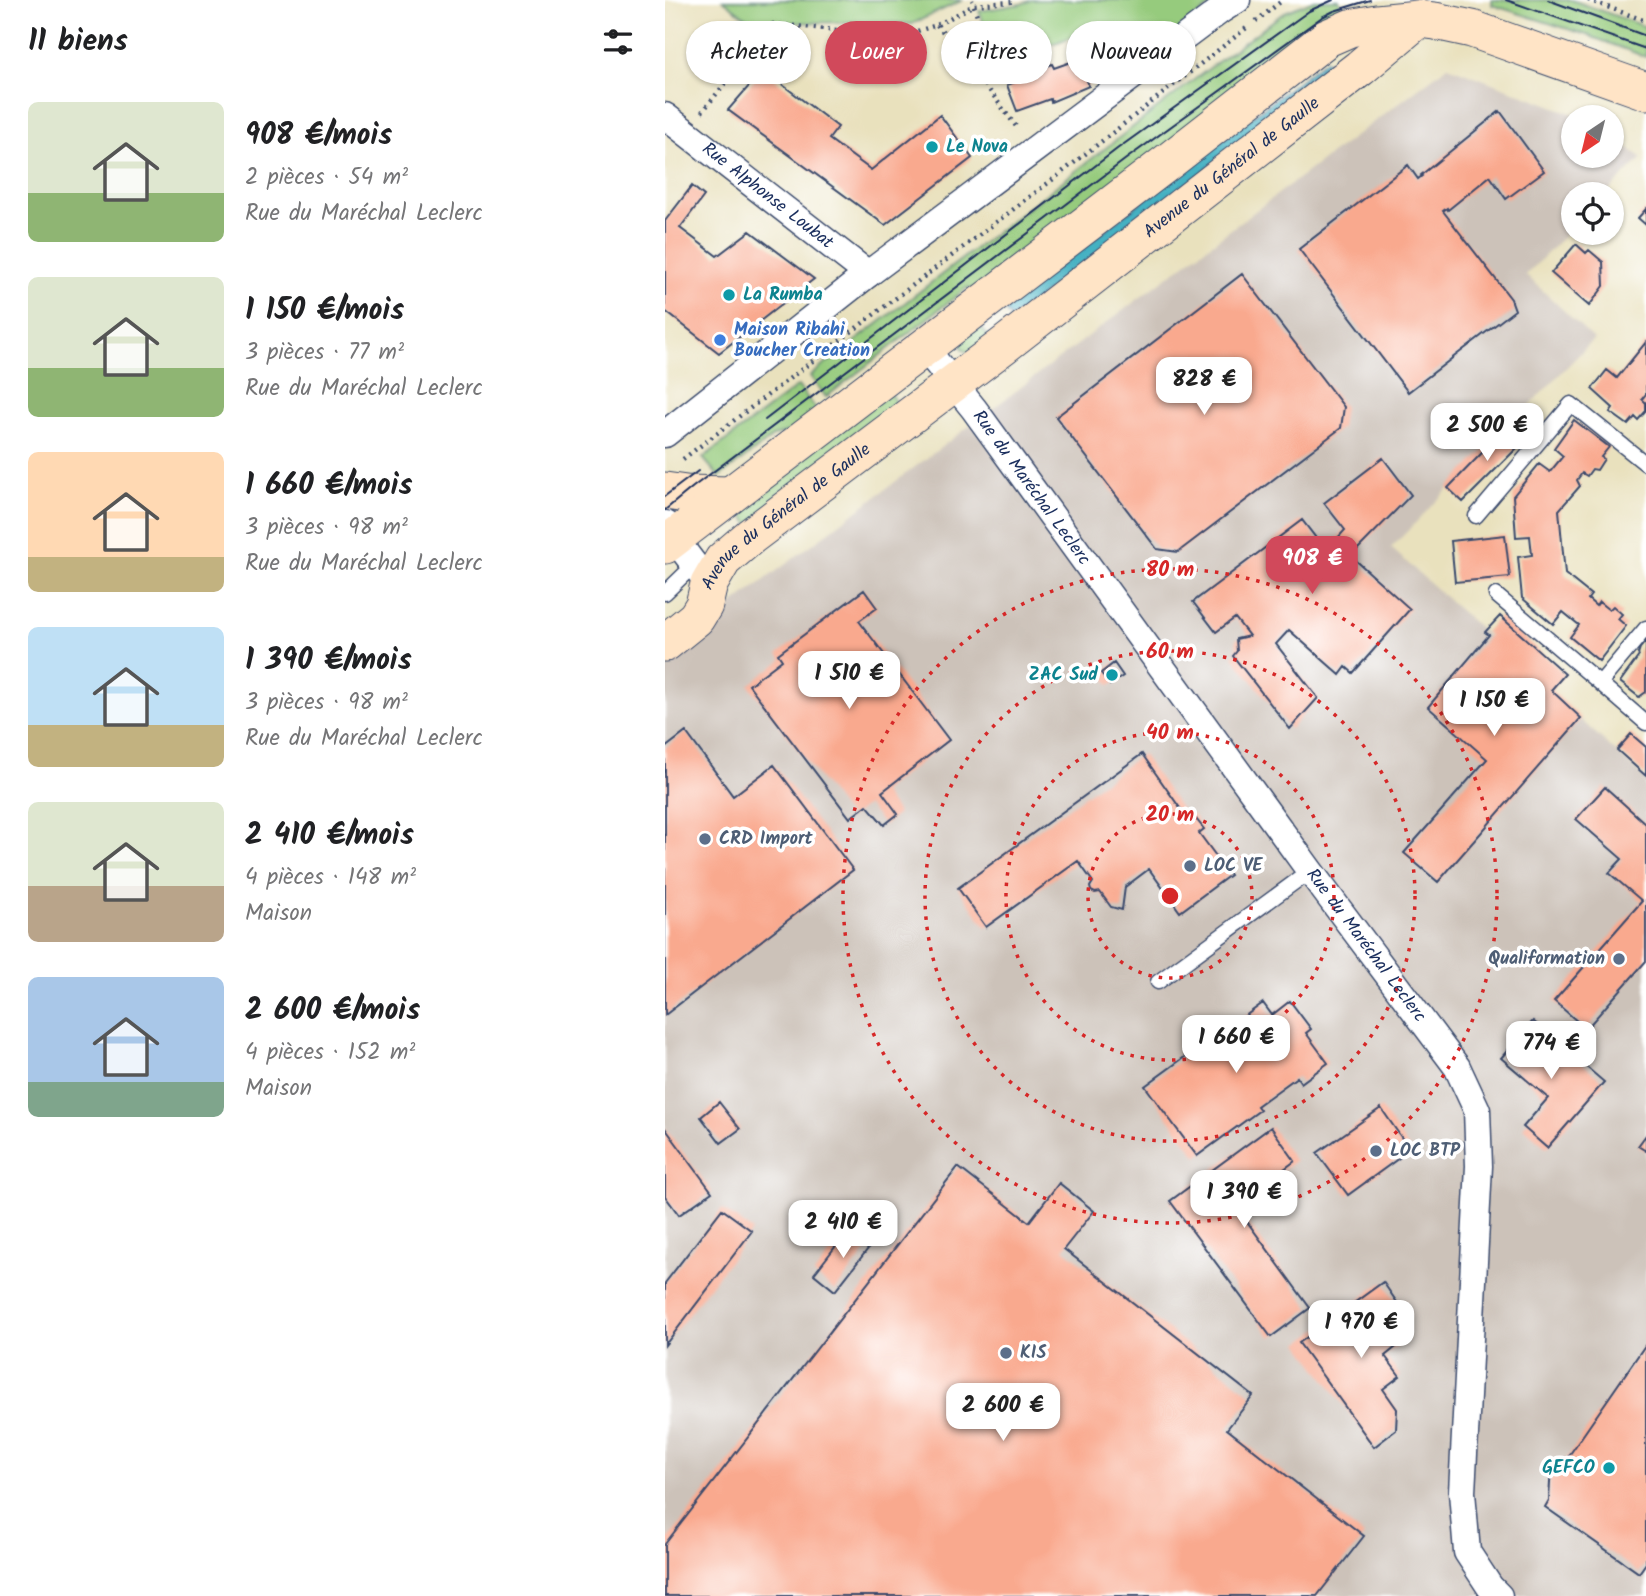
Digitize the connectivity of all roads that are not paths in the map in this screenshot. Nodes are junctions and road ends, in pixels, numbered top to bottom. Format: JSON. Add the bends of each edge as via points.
{"nodes":[{"id":1,"x":1237,"y":0,"type":"edge"},
{"id":2,"x":1418,"y":19,"type":"junction"},
{"id":3,"x":1646,"y":91,"type":"edge"},
{"id":4,"x":665,"y":116,"type":"edge"},
{"id":5,"x":869,"y":274,"type":"junction"},
{"id":6,"x":924,"y":347,"type":"junction"},
{"id":7,"x":952,"y":383,"type":"junction"},
{"id":8,"x":665,"y":434,"type":"edge"},
{"id":9,"x":1646,"y":464,"type":"edge"},
{"id":10,"x":665,"y":491,"type":"edge"},
{"id":11,"x":730,"y":495,"type":"junction"},
{"id":12,"x":1476,"y":516,"type":"dead end"},
{"id":13,"x":681,"y":551,"type":"edge"},
{"id":14,"x":665,"y":593,"type":"edge"},
{"id":15,"x":1496,"y":595,"type":"dead end"},
{"id":16,"x":1646,"y":628,"type":"edge"},
{"id":17,"x":665,"y":643,"type":"edge"},
{"id":18,"x":1600,"y":683,"type":"junction"},
{"id":19,"x":1646,"y":723,"type":"edge"},
{"id":20,"x":1310,"y":871,"type":"junction"},
{"id":21,"x":1158,"y":982,"type":"dead end"},
{"id":22,"x":1499,"y":1596,"type":"edge"}],
"edges":[{"from":1,"to":5,"type":"street"},
{"from":2,"to":3,"type":"main road","via":[[1472,29]]},
{"from":2,"to":6,"type":"main road","via":[[1350,28],[1327,38]]},
{"from":2,"to":7,"type":"main road","name":"Avenue du Général de Gaulle"},
{"from":4,"to":5,"type":"street","name":"Rue Alphonse Loubat"},
{"from":5,"to":8,"type":"street"},
{"from":6,"to":7,"type":"street","name":"Rue du Maréchal Leclerc"},
{"from":6,"to":11,"type":"main road"},
{"from":7,"to":13,"type":"main road","name":"Avenue du Général de Gaulle","via":[[723,561]]},
{"from":7,"to":20,"type":"street","name":"Rue du Maréchal Leclerc"},
{"from":9,"to":12,"type":"lane","via":[[1571,404]]},
{"from":10,"to":11,"type":"main road"},
{"from":11,"to":13,"type":"main road"},
{"from":13,"to":14,"type":"lane"},
{"from":13,"to":17,"type":"main road","name":"Avenue du Général de Gaulle","via":[[704,604],[696,618]]},
{"from":15,"to":18,"type":"lane"},
{"from":16,"to":18,"type":"lane"},
{"from":18,"to":19,"type":"lane"},
{"from":20,"to":21,"type":"lane"},
{"from":20,"to":22,"type":"street","name":"Rue du Maréchal Leclerc","via":[[1457,1067],[1476,1110],[1479,1166],[1462,1492],[1467,1552]]}]}
